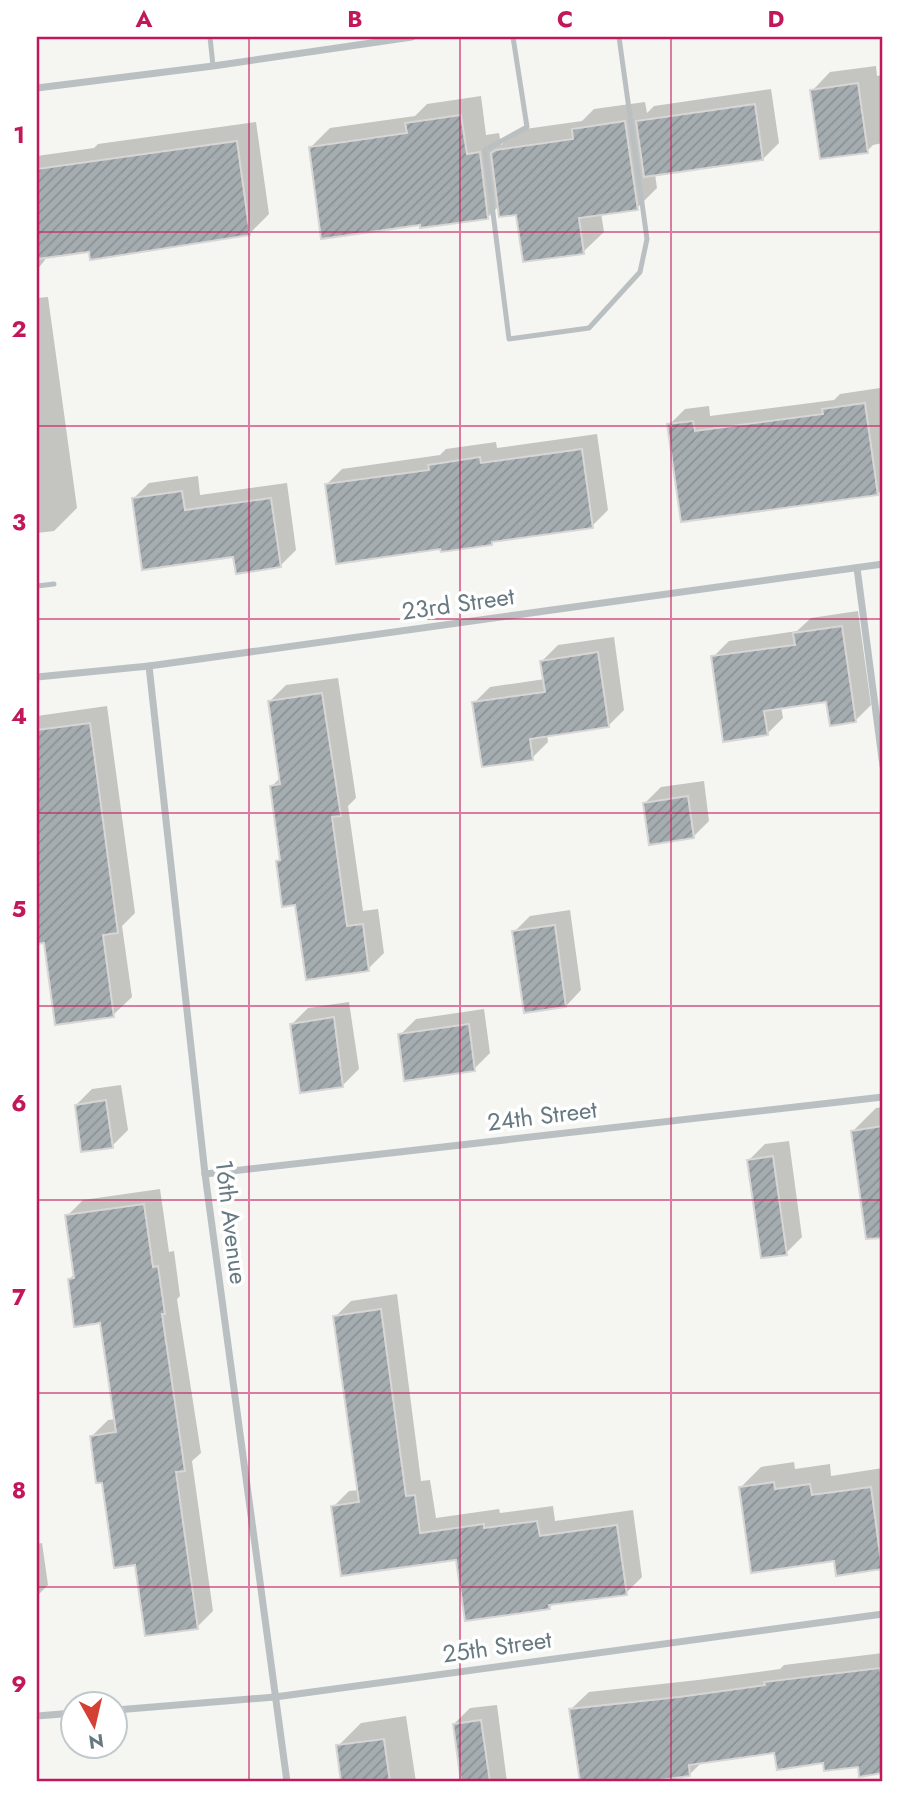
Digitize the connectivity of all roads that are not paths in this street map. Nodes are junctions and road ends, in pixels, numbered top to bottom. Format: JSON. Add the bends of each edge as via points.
{"nodes":[{"id":1,"x":210,"y":37,"type":"edge"},
{"id":2,"x":412,"y":37,"type":"edge"},
{"id":3,"x":513,"y":37,"type":"edge"},
{"id":4,"x":619,"y":37,"type":"edge"},
{"id":5,"x":213,"y":66,"type":"junction"},
{"id":6,"x":37,"y":88,"type":"edge"},
{"id":7,"x":883,"y":564,"type":"edge"},
{"id":8,"x":857,"y":568,"type":"junction"},
{"id":9,"x":54,"y":584,"type":"dead end"},
{"id":10,"x":37,"y":586,"type":"edge"},
{"id":11,"x":149,"y":666,"type":"junction"},
{"id":12,"x":37,"y":677,"type":"edge"},
{"id":13,"x":883,"y":766,"type":"edge"},
{"id":14,"x":883,"y":1097,"type":"edge"},
{"id":15,"x":205,"y":1174,"type":"junction"},
{"id":16,"x":883,"y":1614,"type":"edge"},
{"id":17,"x":275,"y":1697,"type":"junction"},
{"id":18,"x":130,"y":1709,"type":"edge"},
{"id":19,"x":60,"y":1714,"type":"edge"},
{"id":20,"x":37,"y":1716,"type":"edge"},
{"id":21,"x":288,"y":1782,"type":"edge"}],
"edges":[{"from":1,"to":5,"type":"lane"},
{"from":2,"to":5,"type":"street"},
{"from":3,"to":4,"type":"lane","via":[[527,127],[485,150],[509,339],[589,328],[640,272],[647,239]]},
{"from":5,"to":6,"type":"street"},
{"from":7,"to":8,"type":"street","name":"23rd Street"},
{"from":8,"to":11,"type":"street","name":"23rd Street"},
{"from":8,"to":13,"type":"street"},
{"from":9,"to":10,"type":"lane"},
{"from":11,"to":12,"type":"street","name":"23rd Street"},
{"from":11,"to":15,"type":"street","name":"16th Avenue"},
{"from":14,"to":15,"type":"street","name":"24th Street"},
{"from":15,"to":17,"type":"street","name":"16th Avenue"},
{"from":16,"to":17,"type":"street","name":"25th Street"},
{"from":17,"to":18,"type":"street","name":"25th Street"},
{"from":17,"to":21,"type":"street","name":"16th Avenue"},
{"from":19,"to":20,"type":"street"}]}
